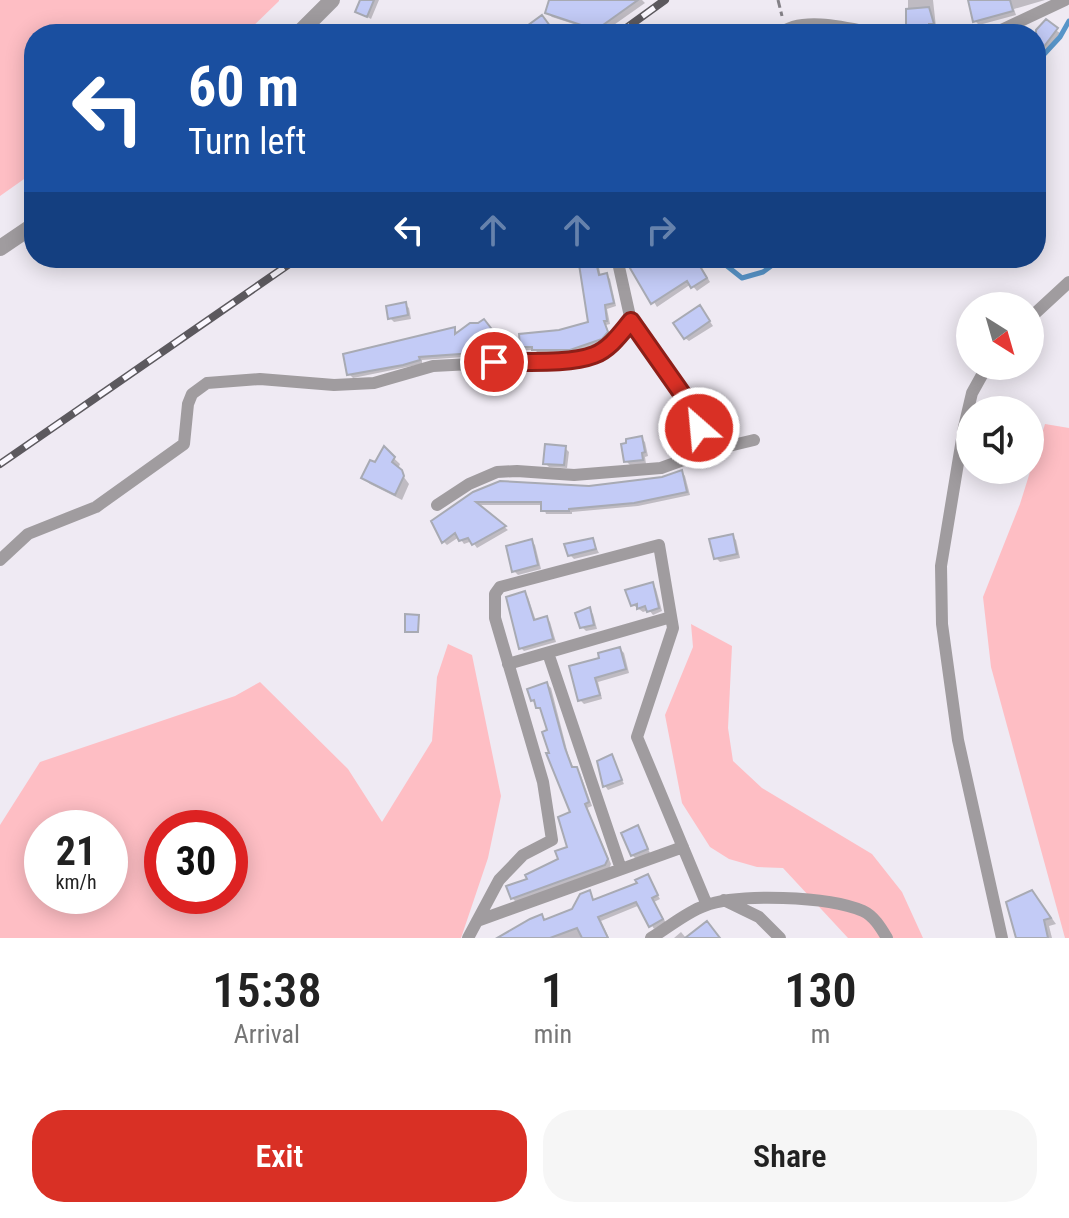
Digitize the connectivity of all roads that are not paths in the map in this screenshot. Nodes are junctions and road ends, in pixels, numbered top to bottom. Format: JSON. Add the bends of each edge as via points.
{"nodes":[{"id":1,"x":332,"y":0,"type":"edge"},
{"id":2,"x":1065,"y":0,"type":"edge"},
{"id":3,"x":308,"y":24,"type":"edge"},
{"id":4,"x":1017,"y":24,"type":"edge"},
{"id":5,"x":24,"y":232,"type":"edge"},
{"id":6,"x":0,"y":248,"type":"edge"},
{"id":7,"x":619,"y":268,"type":"edge"},
{"id":8,"x":1069,"y":282,"type":"edge"},
{"id":9,"x":1044,"y":305,"type":"edge"},
{"id":10,"x":631,"y":321,"type":"junction"},
{"id":11,"x":979,"y":380,"type":"edge"},
{"id":12,"x":754,"y":440,"type":"dead end"},
{"id":13,"x":708,"y":451,"type":"junction"},
{"id":14,"x":437,"y":505,"type":"dead end"},
{"id":15,"x":0,"y":560,"type":"edge"},
{"id":16,"x":671,"y":617,"type":"junction"},
{"id":17,"x":548,"y":653,"type":"junction"},
{"id":18,"x":508,"y":664,"type":"junction"},
{"id":19,"x":683,"y":847,"type":"junction"},
{"id":20,"x":621,"y":869,"type":"junction"},
{"id":21,"x":724,"y":900,"type":"junction"},
{"id":22,"x":707,"y":905,"type":"junction"},
{"id":23,"x":477,"y":921,"type":"junction"},
{"id":24,"x":468,"y":938,"type":"edge"},
{"id":25,"x":651,"y":938,"type":"edge"},
{"id":26,"x":780,"y":938,"type":"edge"},
{"id":27,"x":887,"y":938,"type":"edge"},
{"id":28,"x":1002,"y":938,"type":"edge"}],
"edges":[{"from":1,"to":3,"type":"street"},
{"from":2,"to":4,"type":"street"},
{"from":5,"to":6,"type":"street"},
{"from":7,"to":10,"type":"street"},
{"from":8,"to":9,"type":"street"},
{"from":10,"to":13,"type":"street","via":[[690,405]]},
{"from":10,"to":15,"type":"street","via":[[607,347],[571,359],[433,366],[374,383],[207,383],[188,404],[184,444],[96,507],[28,534]]},
{"from":11,"to":28,"type":"street","via":[[964,427],[941,566],[941,610],[958,740]]},
{"from":12,"to":13,"type":"street"},
{"from":13,"to":14,"type":"street","via":[[661,468],[574,475],[497,472]]},
{"from":16,"to":17,"type":"street"},
{"from":16,"to":18,"type":"street","via":[[659,545],[500,587],[495,618]]},
{"from":16,"to":19,"type":"street","via":[[673,628],[637,737]]},
{"from":17,"to":18,"type":"street"},
{"from":17,"to":20,"type":"street"},
{"from":18,"to":23,"type":"street","via":[[543,782],[552,840],[523,855],[499,880]]},
{"from":19,"to":20,"type":"street"},
{"from":19,"to":22,"type":"street"},
{"from":20,"to":23,"type":"street"},
{"from":21,"to":22,"type":"street"},
{"from":21,"to":26,"type":"street","via":[[759,917]]},
{"from":21,"to":27,"type":"street","via":[[787,899],[865,911]]},
{"from":22,"to":25,"type":"street"},
{"from":23,"to":24,"type":"street"}]}
